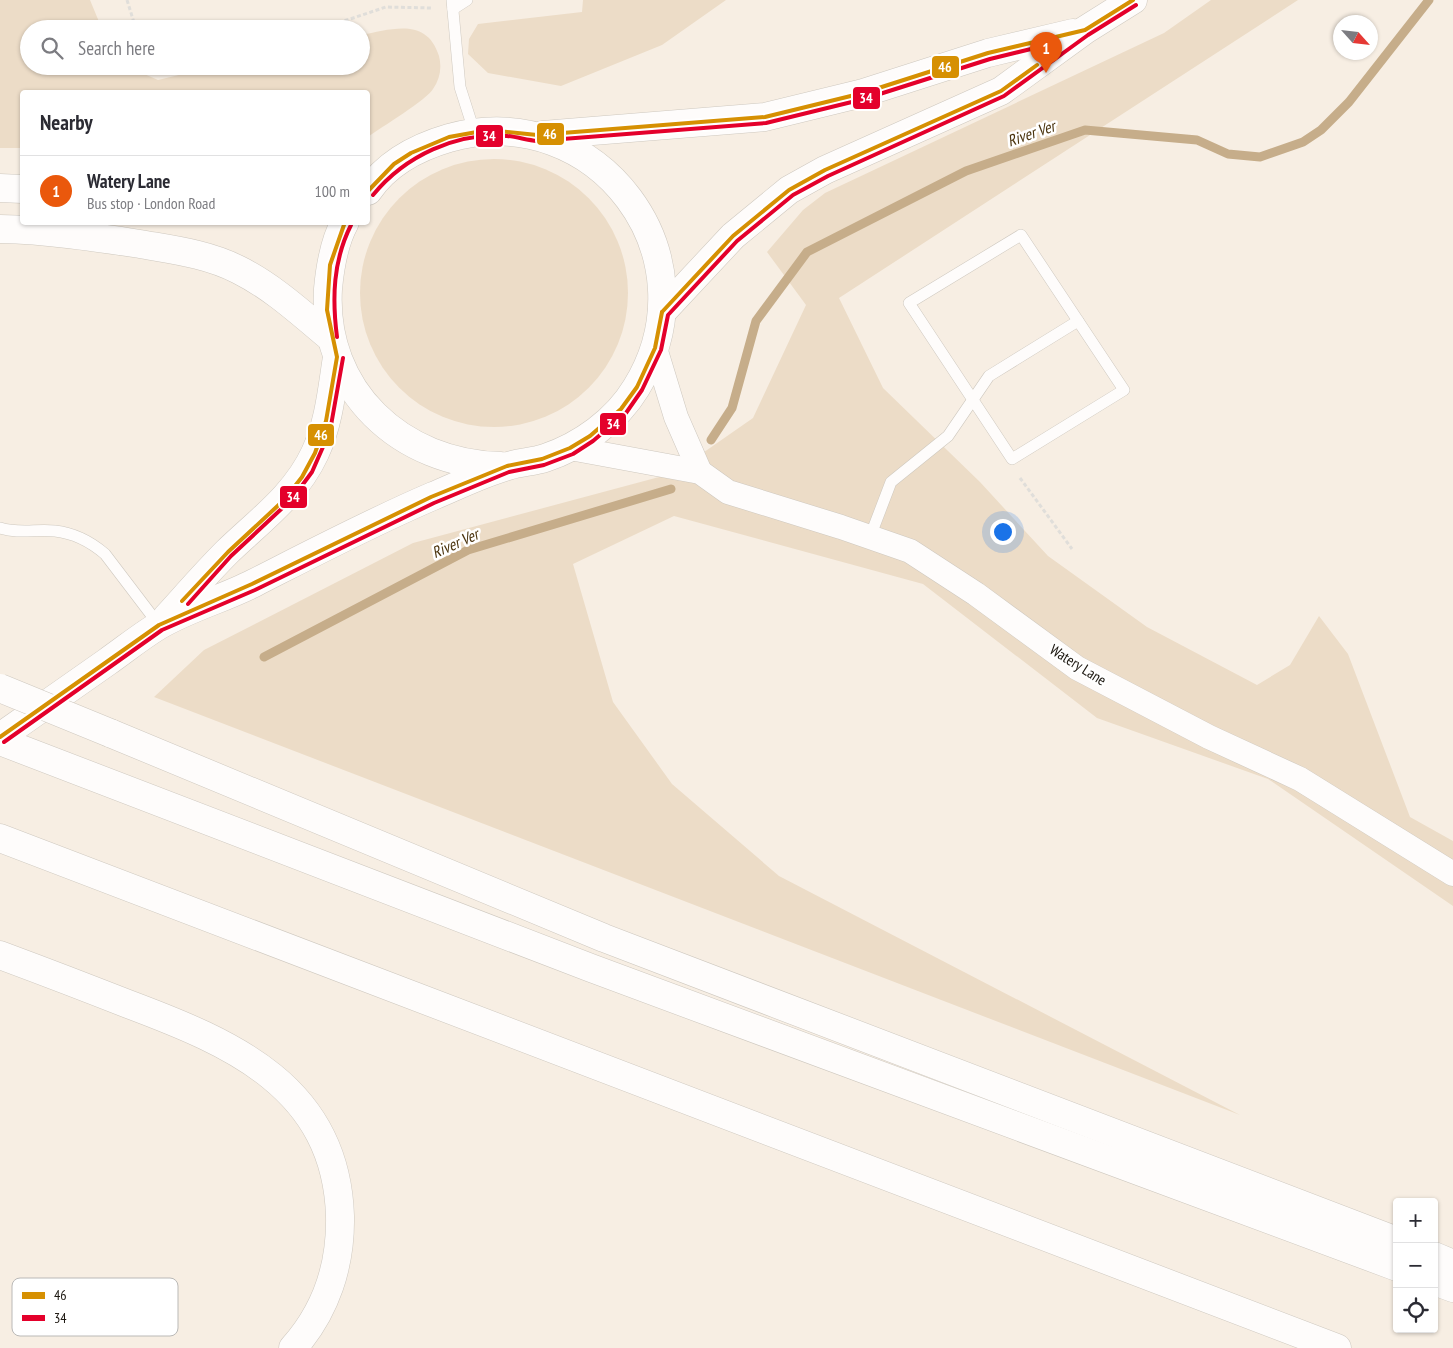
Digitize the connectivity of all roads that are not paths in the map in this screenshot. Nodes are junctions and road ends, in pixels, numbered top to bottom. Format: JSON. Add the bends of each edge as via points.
{"nodes":[{"id":1,"x":467,"y":0,"type":"edge"},
{"id":2,"x":1133,"y":0,"type":"edge"},
{"id":3,"x":453,"y":4,"type":"edge"},
{"id":4,"x":1085,"y":30,"type":"junction"},
{"id":5,"x":474,"y":131,"type":"junction"},
{"id":6,"x":537,"y":135,"type":"junction"},
{"id":7,"x":370,"y":185,"type":"edge"},
{"id":8,"x":0,"y":188,"type":"edge"},
{"id":9,"x":20,"y":189,"type":"edge"},
{"id":10,"x":344,"y":225,"type":"edge"},
{"id":11,"x":0,"y":229,"type":"edge"},
{"id":12,"x":662,"y":312,"type":"junction"},
{"id":13,"x":1078,"y":321,"type":"junction"},
{"id":14,"x":334,"y":347,"type":"junction"},
{"id":15,"x":655,"y":348,"type":"junction"},
{"id":16,"x":973,"y":400,"type":"junction"},
{"id":17,"x":570,"y":448,"type":"junction"},
{"id":18,"x":507,"y":466,"type":"junction"},
{"id":19,"x":700,"y":472,"type":"junction"},
{"id":20,"x":0,"y":528,"type":"edge"},
{"id":21,"x":870,"y":537,"type":"junction"},
{"id":22,"x":159,"y":625,"type":"junction"},
{"id":23,"x":0,"y":688,"type":"edge"},
{"id":24,"x":0,"y":737,"type":"edge"},
{"id":25,"x":0,"y":741,"type":"edge"},
{"id":26,"x":0,"y":838,"type":"edge"},
{"id":27,"x":1453,"y":874,"type":"edge"},
{"id":28,"x":0,"y":955,"type":"edge"},
{"id":29,"x":1393,"y":1239,"type":"edge"},
{"id":30,"x":1438,"y":1258,"type":"edge"},
{"id":31,"x":1453,"y":1264,"type":"edge"},
{"id":32,"x":1393,"y":1266,"type":"edge"},
{"id":33,"x":1438,"y":1282,"type":"edge"},
{"id":34,"x":1453,"y":1288,"type":"edge"},
{"id":35,"x":293,"y":1348,"type":"edge"},
{"id":36,"x":1336,"y":1348,"type":"edge"}],
"edges":[{"from":1,"to":3,"type":"lane"},
{"from":2,"to":4,"type":"main road"},
{"from":3,"to":5,"type":"lane","via":[[460,87]]},
{"from":4,"to":6,"type":"main road","via":[[988,53],[863,93],[765,117]]},
{"from":4,"to":12,"type":"main road","via":[[1001,91],[825,170],[789,190],[733,236]]},
{"from":5,"to":6,"type":"main road","via":[[506,130]]},
{"from":5,"to":7,"type":"main road","via":[[425,145],[398,160]]},
{"from":6,"to":12,"type":"main road","via":[[571,148],[604,170],[628,196],[646,225],[659,264]]},
{"from":8,"to":9,"type":"main road"},
{"from":10,"to":14,"type":"main road","via":[[330,265],[327,310]]},
{"from":11,"to":14,"type":"main road","via":[[91,236],[217,260],[269,288]]},
{"from":12,"to":15,"type":"main road"},
{"from":13,"to":16,"type":"lane","via":[[989,376]]},
{"from":13,"to":16,"type":"lane","via":[[1124,390],[1012,459]]},
{"from":13,"to":16,"type":"lane","via":[[1021,235],[909,303]]},
{"from":14,"to":18,"type":"main road","via":[[345,375],[367,408],[402,439],[446,459]]},
{"from":14,"to":22,"type":"main road","via":[[326,421],[302,477],[284,500],[228,552]]},
{"from":15,"to":17,"type":"main road","via":[[637,387],[621,409],[590,436]]},
{"from":15,"to":19,"type":"street","via":[[676,417]]},
{"from":16,"to":21,"type":"lane","via":[[948,436],[891,482]]},
{"from":17,"to":18,"type":"main road","via":[[542,459]]},
{"from":17,"to":19,"type":"street"},
{"from":18,"to":22,"type":"main road","via":[[431,497],[252,584]]},
{"from":19,"to":21,"type":"street","name":"Watery Lane","via":[[728,492]]},
{"from":20,"to":22,"type":"lane","via":[[9,531],[56,531],[95,546],[105,554]]},
{"from":21,"to":27,"type":"street","name":"Watery Lane","via":[[910,551],[1078,668],[1209,737],[1300,779]]},
{"from":22,"to":24,"type":"main road"},
{"from":23,"to":29,"type":"main road","bridge":true,"via":[[604,938]]},
{"from":25,"to":32,"type":"main road","via":[[592,968]]},
{"from":26,"to":36,"type":"main road"},
{"from":28,"to":35,"type":"main road","via":[[146,1011],[230,1048],[264,1069],[292,1095],[310,1118],[331,1164],[339,1202],[340,1241],[323,1305]]},
{"from":30,"to":31,"type":"main road"},
{"from":33,"to":34,"type":"main road"}]}
